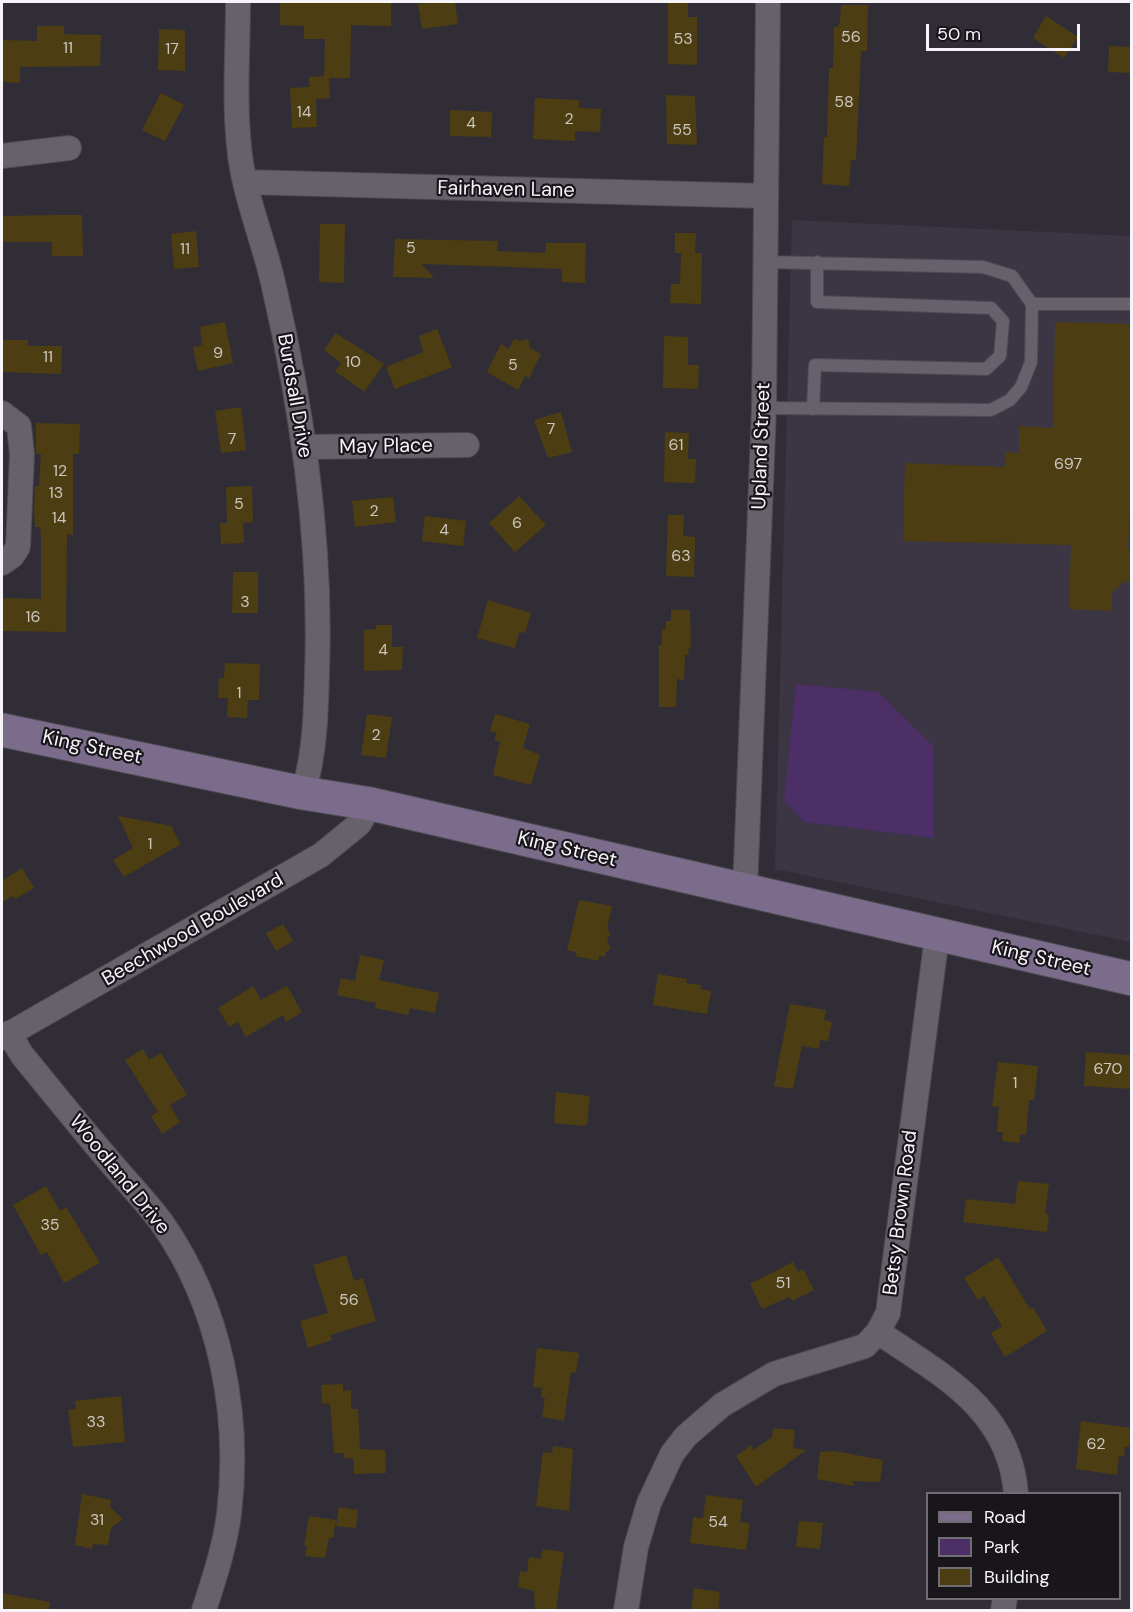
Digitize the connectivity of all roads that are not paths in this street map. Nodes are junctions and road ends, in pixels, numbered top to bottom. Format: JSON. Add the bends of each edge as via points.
{"nodes":[{"id":1,"x":238,"y":2,"type":"edge"},
{"id":2,"x":768,"y":2,"type":"edge"},
{"id":3,"x":69,"y":148,"type":"dead end"},
{"id":4,"x":2,"y":156,"type":"edge"},
{"id":5,"x":245,"y":182,"type":"junction"},
{"id":6,"x":766,"y":196,"type":"junction"},
{"id":7,"x":765,"y":262,"type":"junction"},
{"id":8,"x":817,"y":262,"type":"junction"},
{"id":9,"x":1032,"y":304,"type":"junction"},
{"id":10,"x":1131,"y":304,"type":"edge"},
{"id":11,"x":764,"y":408,"type":"junction"},
{"id":12,"x":813,"y":409,"type":"junction"},
{"id":13,"x":2,"y":413,"type":"edge"},
{"id":14,"x":467,"y":445,"type":"dead end"},
{"id":15,"x":304,"y":447,"type":"junction"},
{"id":16,"x":2,"y":563,"type":"edge"},
{"id":17,"x":2,"y":730,"type":"edge"},
{"id":18,"x":303,"y":793,"type":"junction"},
{"id":19,"x":371,"y":804,"type":"junction"},
{"id":20,"x":746,"y":891,"type":"junction"},
{"id":21,"x":937,"y":936,"type":"junction"},
{"id":22,"x":1131,"y":979,"type":"edge"},
{"id":23,"x":5,"y":1036,"type":"edge"},
{"id":24,"x":878,"y":1332,"type":"junction"},
{"id":25,"x":1016,"y":1492,"type":"edge"},
{"id":26,"x":204,"y":1611,"type":"edge"},
{"id":27,"x":626,"y":1611,"type":"edge"}],
"edges":[{"from":1,"to":5,"type":"street","name":"Burdsall Drive","via":[[237,113]]},
{"from":2,"to":6,"type":"street","name":"Upland Street"},
{"from":3,"to":4,"type":"street"},
{"from":5,"to":6,"type":"street","name":"Fairhaven Lane"},
{"from":5,"to":15,"type":"street","name":"Burdsall Drive","via":[[274,285]]},
{"from":6,"to":7,"type":"street","name":"Upland Street"},
{"from":7,"to":8,"type":"lane"},
{"from":7,"to":11,"type":"street","name":"Upland Street"},
{"from":8,"to":9,"type":"lane","via":[[983,267],[1012,276]]},
{"from":8,"to":12,"type":"lane","via":[[817,302],[991,308],[1003,321],[1000,356],[986,369],[815,365]]},
{"from":9,"to":10,"type":"lane"},
{"from":9,"to":12,"type":"lane","via":[[1031,362],[1021,387],[1010,400],[991,411]]},
{"from":11,"to":12,"type":"lane"},
{"from":11,"to":20,"type":"street","name":"Upland Street"},
{"from":13,"to":16,"type":"street","via":[[19,426],[22,454],[18,547]]},
{"from":14,"to":15,"type":"street","name":"May Place"},
{"from":15,"to":18,"type":"street","name":"Burdsall Drive","via":[[316,544],[319,609],[315,733]]},
{"from":17,"to":18,"type":"main road","name":"King Street"},
{"from":18,"to":19,"type":"main road","name":"King Street"},
{"from":19,"to":20,"type":"main road","name":"King Street"},
{"from":19,"to":23,"type":"street","name":"Beechwood Boulevard","via":[[359,824],[321,855]]},
{"from":20,"to":21,"type":"main road","name":"King Street"},
{"from":21,"to":22,"type":"main road","name":"King Street"},
{"from":21,"to":24,"type":"street","name":"Betsy Brown Road","via":[[895,1273],[888,1313]]},
{"from":23,"to":26,"type":"street","name":"Woodland Drive","via":[[162,1223],[192,1279],[212,1328],[226,1381],[233,1433],[229,1514]]},
{"from":24,"to":25,"type":"street","via":[[962,1390],[981,1408],[1008,1456]]},
{"from":24,"to":27,"type":"street","via":[[865,1346],[774,1374],[749,1387],[686,1436],[672,1454],[649,1503],[636,1547]]}]}
